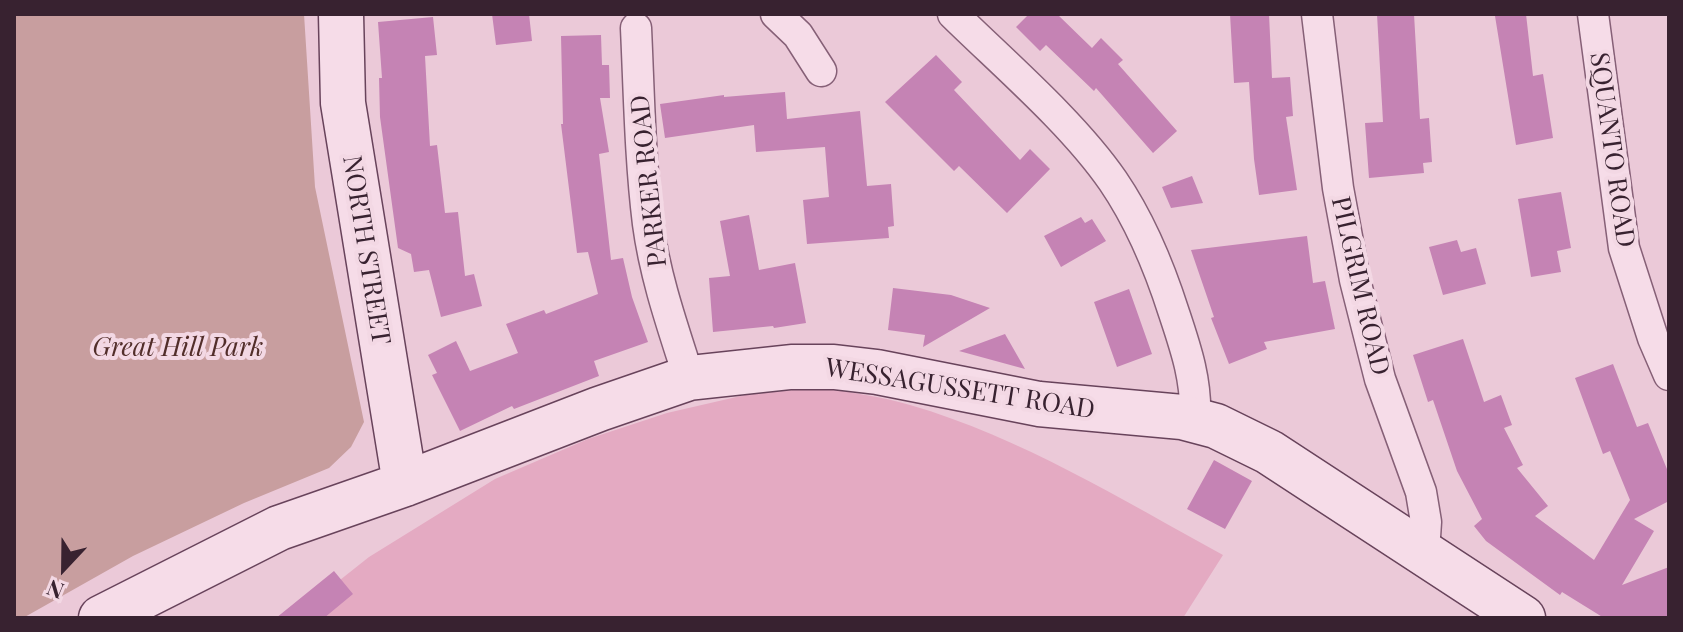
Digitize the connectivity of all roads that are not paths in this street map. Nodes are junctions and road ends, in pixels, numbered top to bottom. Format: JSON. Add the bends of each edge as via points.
{"nodes":[{"id":1,"x":341,"y":14,"type":"edge"},
{"id":2,"x":776,"y":14,"type":"edge"},
{"id":3,"x":953,"y":14,"type":"edge"},
{"id":4,"x":1317,"y":14,"type":"edge"},
{"id":5,"x":1593,"y":14,"type":"edge"},
{"id":6,"x":636,"y":28,"type":"dead end"},
{"id":7,"x":821,"y":71,"type":"dead end"},
{"id":8,"x":1669,"y":375,"type":"edge"},
{"id":9,"x":689,"y":378,"type":"junction"},
{"id":10,"x":1195,"y":420,"type":"junction"},
{"id":11,"x":405,"y":484,"type":"junction"},
{"id":12,"x":1424,"y":552,"type":"junction"},
{"id":13,"x":101,"y":618,"type":"edge"},
{"id":14,"x":1523,"y":618,"type":"edge"}],
"edges":[{"from":1,"to":11,"type":"street","name":"NORTH STREET","via":[[343,103]]},
{"from":2,"to":7,"type":"street","via":[[798,35]]},
{"from":3,"to":10,"type":"street","via":[[1094,155],[1131,209],[1160,269],[1191,364]]},
{"from":4,"to":12,"type":"street","name":"PILGRIM ROAD","via":[[1355,280],[1380,379],[1421,492]]},
{"from":5,"to":8,"type":"street","name":"SQUANTO ROAD","via":[[1624,248]]},
{"from":6,"to":9,"type":"street","name":"PARKER ROAD","via":[[648,224]]},
{"from":9,"to":10,"type":"street","name":"WESSAGUSSETT ROAD","via":[[834,367],[1039,404]]},
{"from":9,"to":11,"type":"street","name":"WESSAGUSSETT ROAD"},
{"from":10,"to":12,"type":"street","name":"WESSAGUSSETT ROAD","via":[[1269,452]]},
{"from":11,"to":13,"type":"street","name":"WESSAGUSSETT ROAD","via":[[279,528]]},
{"from":12,"to":14,"type":"street","name":"WESSAGUSSETT ROAD"}]}
